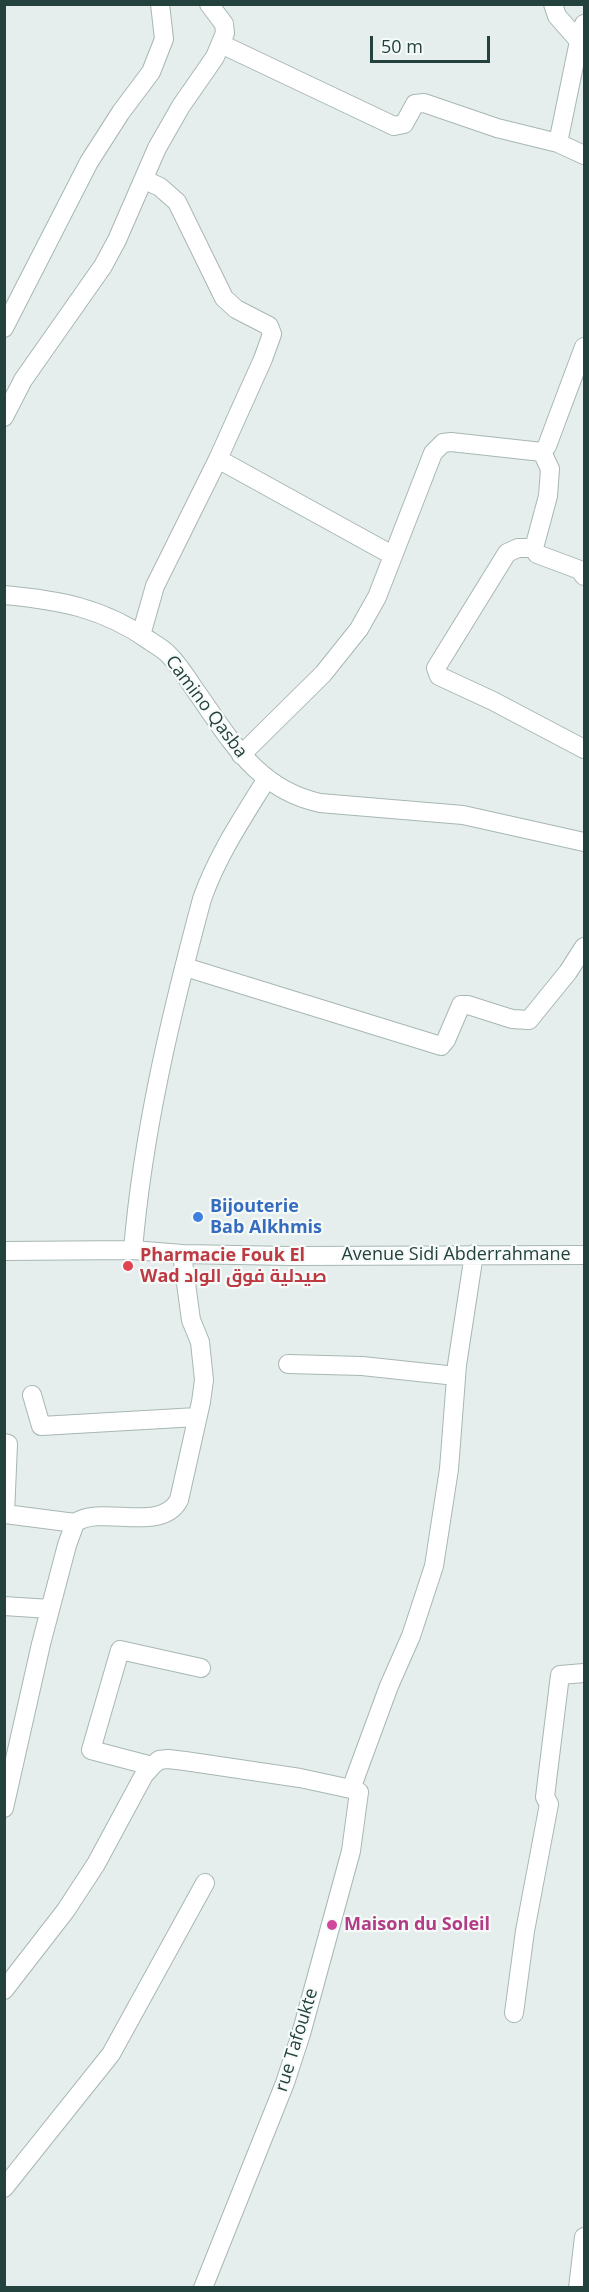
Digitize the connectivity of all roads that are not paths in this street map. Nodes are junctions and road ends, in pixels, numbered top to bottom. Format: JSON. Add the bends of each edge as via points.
{"nodes":[{"id":1,"x":160,"y":4,"type":"edge"},
{"id":2,"x":209,"y":4,"type":"edge"},
{"id":3,"x":553,"y":4,"type":"edge"},
{"id":4,"x":585,"y":24,"type":"edge"},
{"id":5,"x":579,"y":41,"type":"junction"},
{"id":6,"x":221,"y":44,"type":"junction"},
{"id":7,"x":558,"y":143,"type":"junction"},
{"id":8,"x":585,"y":154,"type":"edge"},
{"id":9,"x":145,"y":180,"type":"junction"},
{"id":10,"x":4,"y":328,"type":"edge"},
{"id":11,"x":585,"y":347,"type":"edge"},
{"id":12,"x":4,"y":417,"type":"edge"},
{"id":13,"x":542,"y":452,"type":"junction"},
{"id":14,"x":218,"y":459,"type":"junction"},
{"id":15,"x":534,"y":548,"type":"junction"},
{"id":16,"x":392,"y":555,"type":"junction"},
{"id":17,"x":585,"y":576,"type":"edge"},
{"id":18,"x":4,"y":595,"type":"edge"},
{"id":19,"x":141,"y":635,"type":"junction"},
{"id":20,"x":585,"y":749,"type":"edge"},
{"id":21,"x":241,"y":755,"type":"junction"},
{"id":22,"x":267,"y":780,"type":"junction"},
{"id":23,"x":585,"y":842,"type":"edge"},
{"id":24,"x":585,"y":946,"type":"edge"},
{"id":25,"x":185,"y":967,"type":"junction"},
{"id":26,"x":576,"y":975,"type":"edge"},
{"id":27,"x":134,"y":1250,"type":"junction"},
{"id":28,"x":4,"y":1251,"type":"edge"},
{"id":29,"x":182,"y":1254,"type":"junction"},
{"id":30,"x":474,"y":1254,"type":"junction"},
{"id":31,"x":585,"y":1255,"type":"edge"},
{"id":32,"x":288,"y":1364,"type":"dead end"},
{"id":33,"x":456,"y":1376,"type":"junction"},
{"id":34,"x":32,"y":1395,"type":"dead end"},
{"id":35,"x":197,"y":1417,"type":"junction"},
{"id":36,"x":4,"y":1443,"type":"edge"},
{"id":37,"x":75,"y":1523,"type":"junction"},
{"id":38,"x":4,"y":1606,"type":"edge"},
{"id":39,"x":50,"y":1609,"type":"junction"},
{"id":40,"x":201,"y":1668,"type":"dead end"},
{"id":41,"x":585,"y":1673,"type":"edge"},
{"id":42,"x":152,"y":1766,"type":"junction"},
{"id":43,"x":351,"y":1790,"type":"junction"},
{"id":44,"x":4,"y":1808,"type":"edge"},
{"id":45,"x":205,"y":1883,"type":"dead end"},
{"id":46,"x":5,"y":1990,"type":"edge"},
{"id":47,"x":514,"y":2013,"type":"dead end"},
{"id":48,"x":4,"y":2188,"type":"edge"},
{"id":49,"x":585,"y":2237,"type":"edge"},
{"id":50,"x":202,"y":2288,"type":"edge"},
{"id":51,"x":578,"y":2288,"type":"edge"}],
"edges":[{"from":1,"to":10,"type":"street","via":[[164,39],[151,72],[89,162]]},
{"from":2,"to":6,"type":"street","via":[[224,24]]},
{"from":3,"to":5,"type":"street","via":[[557,16]]},
{"from":4,"to":5,"type":"street"},
{"from":5,"to":7,"type":"street"},
{"from":6,"to":7,"type":"street","via":[[394,126],[404,124],[420,102]]},
{"from":6,"to":9,"type":"street","via":[[157,148]]},
{"from":7,"to":8,"type":"street"},
{"from":9,"to":12,"type":"street","via":[[103,266],[23,380]]},
{"from":9,"to":14,"type":"street","via":[[177,202],[224,298],[269,326],[272,332]]},
{"from":11,"to":13,"type":"street"},
{"from":13,"to":15,"type":"street","via":[[550,478]]},
{"from":13,"to":16,"type":"street","via":[[451,442],[437,446]]},
{"from":14,"to":16,"type":"street"},
{"from":14,"to":19,"type":"street","via":[[155,586]]},
{"from":15,"to":17,"type":"street","via":[[537,554],[580,570]]},
{"from":15,"to":20,"type":"street","via":[[507,552],[436,668],[439,676]]},
{"from":16,"to":21,"type":"street","via":[[377,597],[343,651]]},
{"from":18,"to":19,"type":"street","name":"Camino Qasba","via":[[70,603]]},
{"from":19,"to":21,"type":"street","name":"Camino Qasba","via":[[168,654]]},
{"from":21,"to":22,"type":"street","name":"Camino Qasba"},
{"from":22,"to":23,"type":"street","name":"Camino Qasba","via":[[299,799],[463,815]]},
{"from":22,"to":25,"type":"street","via":[[210,875]]},
{"from":24,"to":26,"type":"street"},
{"from":25,"to":26,"type":"street","via":[[439,1046],[444,1044],[461,1005],[525,1021]]},
{"from":25,"to":27,"type":"street","via":[[157,1087],[138,1198]]},
{"from":27,"to":28,"type":"street","name":"Avenue Sidi Abderrahmane"},
{"from":27,"to":29,"type":"street","name":"Avenue Sidi Abderrahmane"},
{"from":29,"to":30,"type":"street","name":"Avenue Sidi Abderrahmane"},
{"from":29,"to":35,"type":"street","via":[[191,1320],[202,1353],[204,1380]]},
{"from":30,"to":31,"type":"street","name":"Avenue Sidi Abderrahmane"},
{"from":30,"to":33,"type":"street"},
{"from":32,"to":33,"type":"street","via":[[362,1366]]},
{"from":33,"to":43,"type":"street","via":[[449,1469],[434,1566]]},
{"from":34,"to":35,"type":"street","via":[[41,1426]]},
{"from":35,"to":37,"type":"street","via":[[182,1490],[171,1512],[159,1516],[87,1518]]},
{"from":36,"to":37,"type":"street","via":[[8,1444],[5,1514]]},
{"from":37,"to":39,"type":"street"},
{"from":38,"to":39,"type":"street"},
{"from":39,"to":44,"type":"street"},
{"from":40,"to":42,"type":"street","via":[[120,1650],[91,1750]]},
{"from":41,"to":47,"type":"street","via":[[560,1675],[545,1797],[549,1804]]},
{"from":42,"to":43,"type":"street","via":[[159,1760],[185,1761],[300,1778]]},
{"from":42,"to":46,"type":"street","via":[[66,1910]]},
{"from":43,"to":50,"type":"street","name":"rue Tafoukte","via":[[359,1792],[351,1851],[301,2034]]},
{"from":45,"to":48,"type":"street","via":[[111,2054]]},
{"from":49,"to":51,"type":"street"}]}
